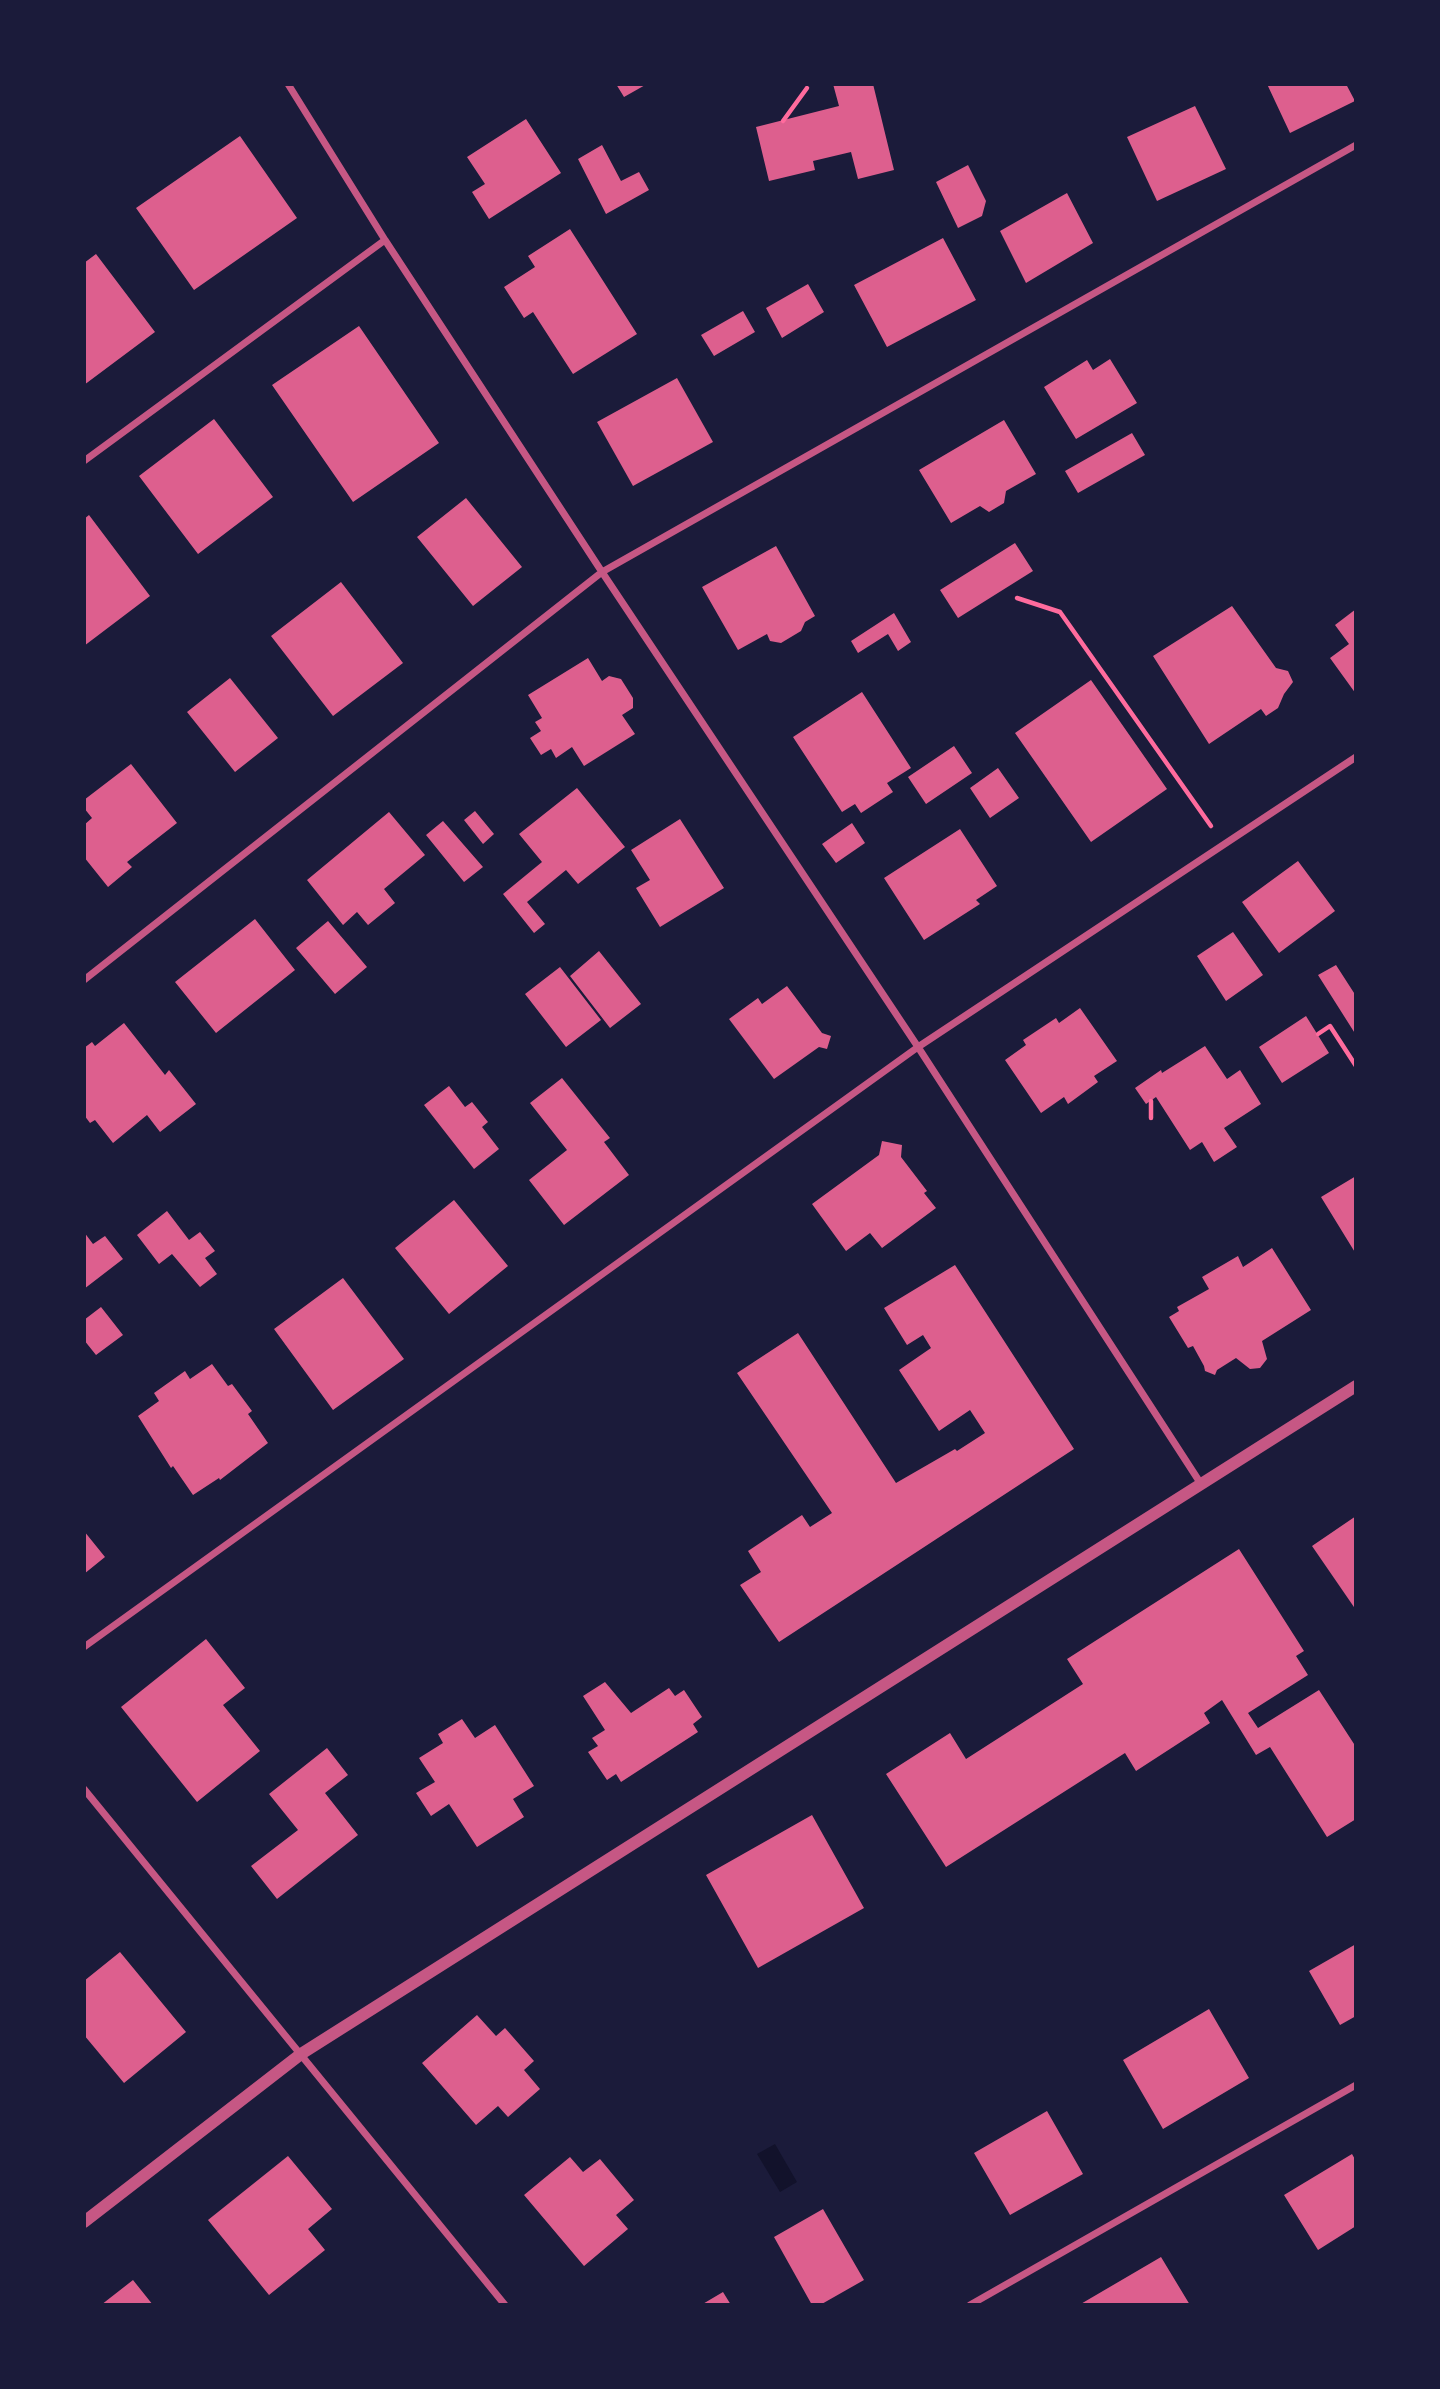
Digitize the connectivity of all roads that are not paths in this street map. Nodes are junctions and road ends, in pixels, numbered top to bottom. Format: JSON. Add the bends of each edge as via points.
{"nodes":[{"id":1,"x":288,"y":84,"type":"edge"},
{"id":2,"x":1356,"y":145,"type":"edge"},
{"id":3,"x":385,"y":240,"type":"junction"},
{"id":4,"x":84,"y":460,"type":"edge"},
{"id":5,"x":602,"y":572,"type":"junction"},
{"id":6,"x":1356,"y":757,"type":"edge"},
{"id":7,"x":84,"y":980,"type":"edge"},
{"id":8,"x":918,"y":1047,"type":"junction"},
{"id":9,"x":1356,"y":1386,"type":"edge"},
{"id":10,"x":1201,"y":1483,"type":"junction"},
{"id":11,"x":84,"y":1647,"type":"edge"},
{"id":12,"x":84,"y":1789,"type":"edge"},
{"id":13,"x":301,"y":2054,"type":"junction"},
{"id":14,"x":1356,"y":2084,"type":"edge"},
{"id":15,"x":84,"y":2222,"type":"edge"},
{"id":16,"x":505,"y":2305,"type":"edge"},
{"id":17,"x":970,"y":2305,"type":"edge"}],
"edges":[{"from":1,"to":3,"type":"street"},
{"from":2,"to":5,"type":"street"},
{"from":3,"to":4,"type":"street"},
{"from":3,"to":5,"type":"street"},
{"from":5,"to":7,"type":"street"},
{"from":5,"to":8,"type":"street"},
{"from":6,"to":8,"type":"street"},
{"from":8,"to":10,"type":"street"},
{"from":8,"to":11,"type":"street"},
{"from":9,"to":10,"type":"street"},
{"from":10,"to":13,"type":"street"},
{"from":12,"to":13,"type":"street"},
{"from":13,"to":15,"type":"street"},
{"from":13,"to":16,"type":"street"},
{"from":14,"to":17,"type":"street"}]}
